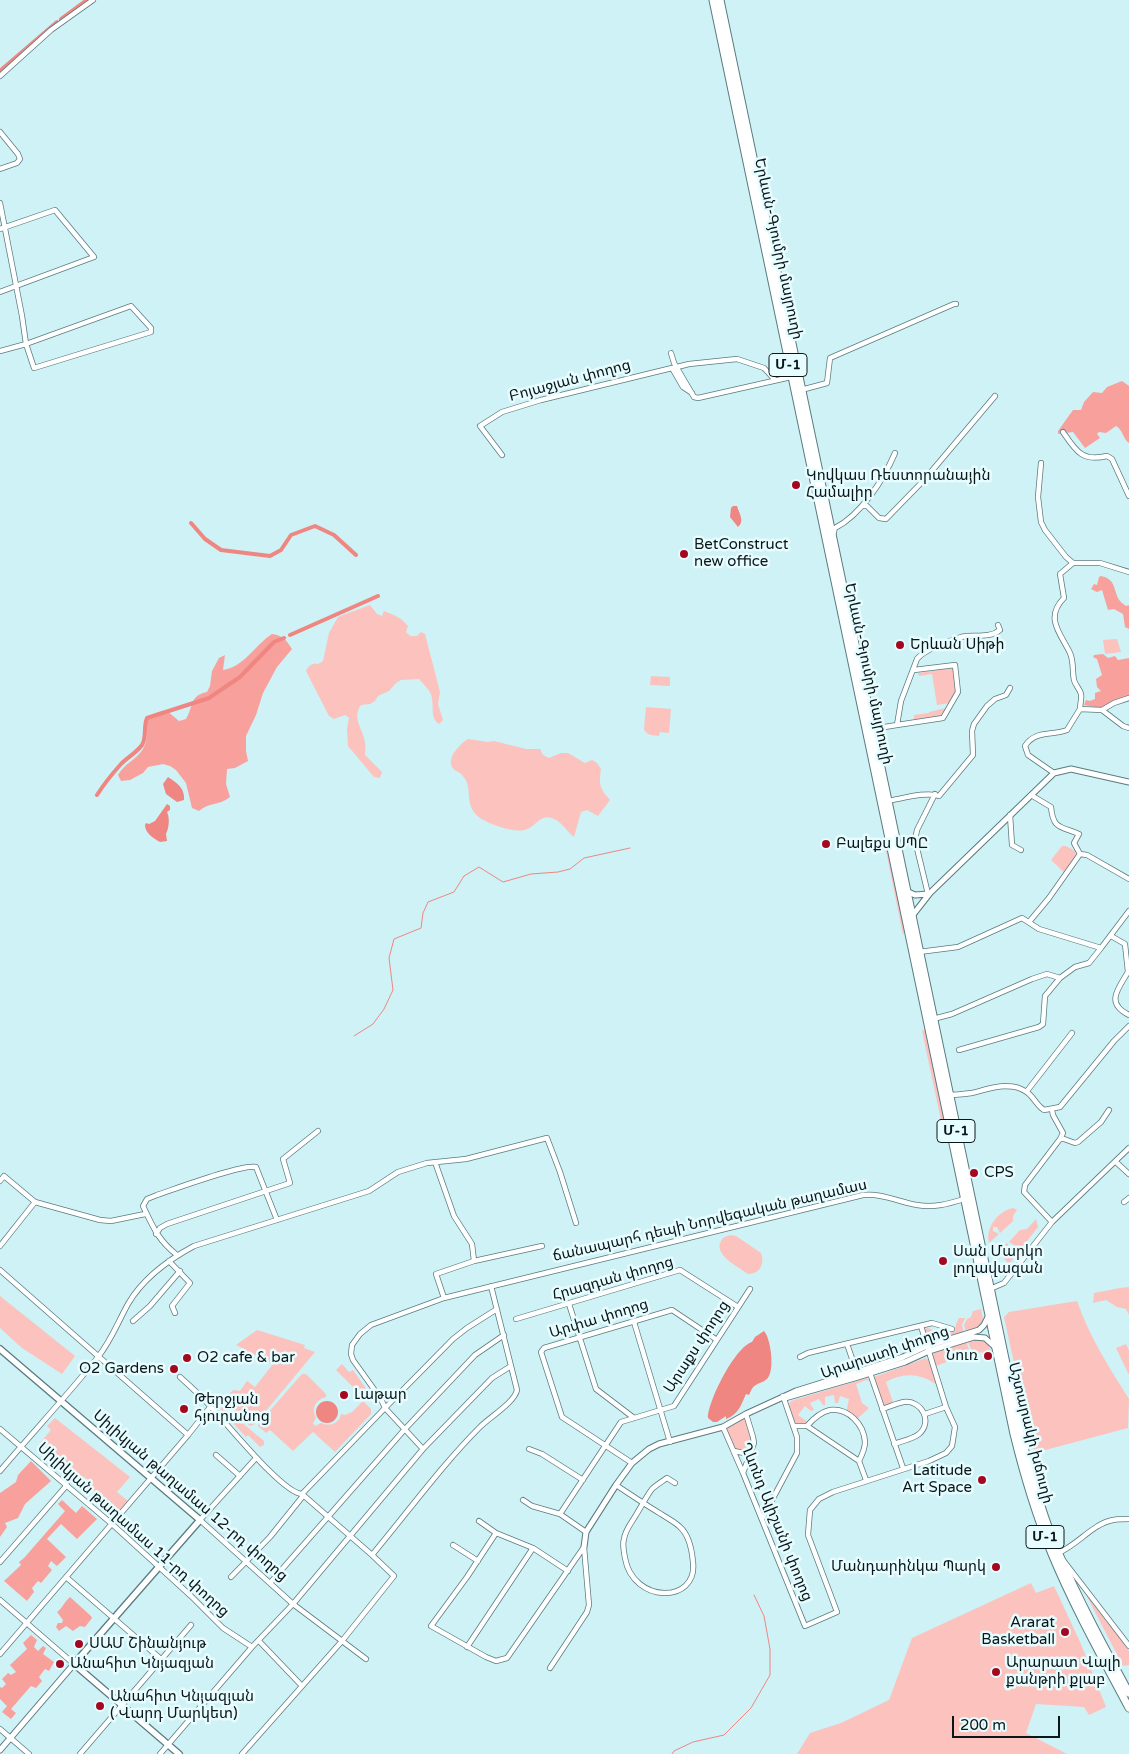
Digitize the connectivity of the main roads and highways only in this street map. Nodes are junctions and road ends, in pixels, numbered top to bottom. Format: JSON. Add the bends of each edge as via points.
{"nodes":[{"id":1,"x":712,"y":0,"type":"edge"},
{"id":2,"x":720,"y":0,"type":"edge"},
{"id":3,"x":782,"y":317,"type":"junction"},
{"id":4,"x":870,"y":729,"type":"junction"},
{"id":5,"x":955,"y":1140,"type":"junction"},
{"id":6,"x":984,"y":1278,"type":"junction"},
{"id":7,"x":0,"y":1349,"type":"edge"},
{"id":8,"x":998,"y":1349,"type":"junction"},
{"id":9,"x":1012,"y":1411,"type":"junction"},
{"id":10,"x":1129,"y":1693,"type":"edge"},
{"id":11,"x":1129,"y":1708,"type":"edge"},
{"id":12,"x":178,"y":1754,"type":"edge"}],
"edges":[{"from":1,"to":3,"type":"highway","name":"Երևան-Գյումրի մայրուղի","number":"Մ-1"},
{"from":2,"to":3,"type":"highway","name":"Երևան-Գյումրի մայրուղի","number":"Մ-1"},
{"from":3,"to":4,"type":"highway","name":"Երևան-Գյումրի մայրուղի","number":"Մ-1","via":[[801,390]]},
{"from":3,"to":4,"type":"highway","name":"Երևան-Գյումրի մայրուղի","number":"Մ-1","via":[[791,377]]},
{"from":4,"to":5,"type":"highway","name":"Երևան-Գյումրի մայրուղի","number":"Մ-1"},
{"from":4,"to":5,"type":"highway","name":"Երևան-Գյումրի մայրուղի","number":"Մ-1","via":[[912,916]]},
{"from":5,"to":6,"type":"highway","name":"Երևան-Գյումրի մայրուղի","number":"Մ-1"},
{"from":5,"to":6,"type":"highway","name":"Երևան-Գյումրի մայրուղի","number":"Մ-1","via":[[964,1199]]},
{"from":6,"to":8,"type":"highway","name":"Երևան-Գյումրի մայրուղի","number":"Մ-1","via":[[988,1317]]},
{"from":6,"to":8,"type":"highway","name":"Երևան-Գյումրի մայրուղի","number":"Մ-1","via":[[990,1289]]},
{"from":7,"to":12,"type":"main road","name":"Սիլիկյան թաղամաս 12-րդ փողոց","via":[[200,1520],[74,1664]]},
{"from":8,"to":9,"type":"highway","name":"Աշտարակի խճուղի","number":"Մ-1"},
{"from":9,"to":10,"type":"highway","name":"Աշտարակի խճուղի","number":"Մ-1","via":[[1041,1506],[1060,1555]]},
{"from":9,"to":11,"type":"highway","name":"Աշտարակի խճուղի","number":"Մ-1","via":[[1023,1471],[1052,1556]]}]}
